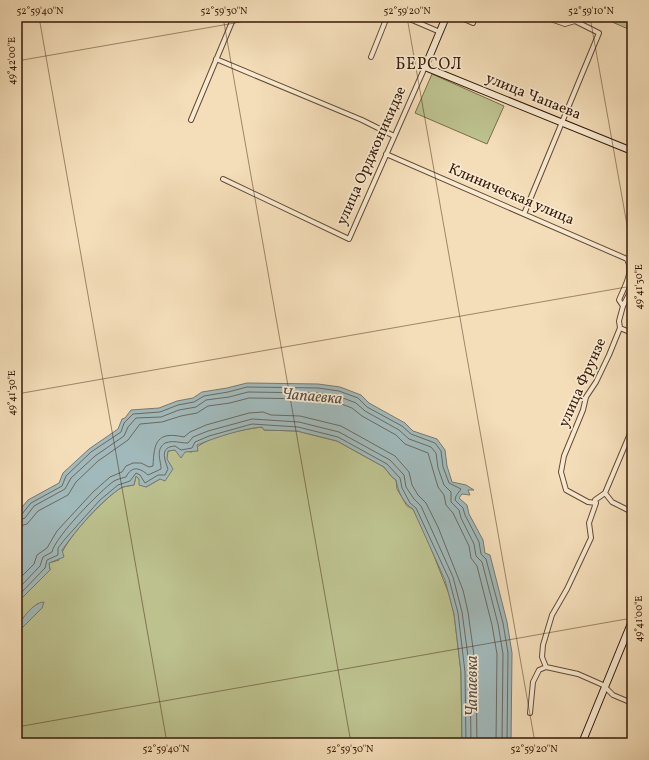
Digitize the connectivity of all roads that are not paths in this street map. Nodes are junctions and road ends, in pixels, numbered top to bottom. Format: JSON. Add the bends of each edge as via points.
{"nodes":[{"id":1,"x":234,"y":17,"type":"edge"},
{"id":2,"x":387,"y":17,"type":"edge"},
{"id":3,"x":405,"y":17,"type":"edge"},
{"id":4,"x":446,"y":17,"type":"edge"},
{"id":5,"x":460,"y":17,"type":"edge"},
{"id":6,"x":475,"y":17,"type":"edge"},
{"id":7,"x":545,"y":17,"type":"edge"},
{"id":8,"x":440,"y":32,"type":"junction"},
{"id":9,"x":371,"y":56,"type":"dead end"},
{"id":10,"x":216,"y":59,"type":"junction"},
{"id":11,"x":424,"y":67,"type":"junction"},
{"id":12,"x":191,"y":120,"type":"dead end"},
{"id":13,"x":562,"y":123,"type":"junction"},
{"id":14,"x":394,"y":136,"type":"junction"},
{"id":15,"x":632,"y":152,"type":"edge"},
{"id":16,"x":386,"y":154,"type":"junction"},
{"id":17,"x":223,"y":180,"type":"dead end"},
{"id":18,"x":524,"y":214,"type":"junction"},
{"id":19,"x":632,"y":288,"type":"edge"},
{"id":20,"x":622,"y":306,"type":"junction"},
{"id":21,"x":620,"y":328,"type":"junction"},
{"id":22,"x":632,"y":333,"type":"edge"},
{"id":23,"x":632,"y":429,"type":"edge"},
{"id":24,"x":605,"y":493,"type":"junction"},
{"id":25,"x":596,"y":504,"type":"junction"},
{"id":26,"x":632,"y":512,"type":"edge"},
{"id":27,"x":632,"y":621,"type":"edge"},
{"id":28,"x":546,"y":667,"type":"junction"},
{"id":29,"x":604,"y":688,"type":"junction"},
{"id":30,"x":632,"y":703,"type":"edge"},
{"id":31,"x":530,"y":713,"type":"dead end"},
{"id":32,"x":582,"y":743,"type":"edge"}],
"edges":[{"from":1,"to":10,"type":"street"},
{"from":2,"to":9,"type":"street"},
{"from":3,"to":8,"type":"street"},
{"from":4,"to":8,"type":"street","name":"улица Орджоникидзе"},
{"from":5,"to":6,"type":"street","via":[[473,23]]},
{"from":7,"to":13,"type":"street","via":[[565,24],[575,21],[599,33]]},
{"from":8,"to":11,"type":"street","name":"улица Орджоникидзе"},
{"from":10,"to":12,"type":"street"},
{"from":10,"to":14,"type":"street"},
{"from":11,"to":13,"type":"street","name":"улица Чапаева"},
{"from":11,"to":14,"type":"street","name":"улица Орджоникидзе"},
{"from":13,"to":15,"type":"street","name":"улица Чапаева"},
{"from":13,"to":18,"type":"street"},
{"from":14,"to":16,"type":"street","name":"улица Орджоникидзе"},
{"from":16,"to":17,"type":"street","name":"улица Орджоникидзе","via":[[349,239]]},
{"from":16,"to":18,"type":"street","name":"Клиническая улица"},
{"from":18,"to":20,"type":"street","name":"Клиническая улица","via":[[627,258],[630,273],[619,300]]},
{"from":19,"to":20,"type":"street","name":"улица Фрунзе"},
{"from":20,"to":21,"type":"street","name":"улица Фрунзе"},
{"from":21,"to":22,"type":"street"},
{"from":21,"to":25,"type":"street","name":"улица Фрунзе","via":[[596,382],[586,396],[584,410],[564,456],[561,472],[566,490]]},
{"from":23,"to":24,"type":"street"},
{"from":24,"to":25,"type":"street","via":[[595,500]]},
{"from":24,"to":26,"type":"street","via":[[612,502]]},
{"from":25,"to":28,"type":"street","via":[[589,523],[591,538],[552,615],[543,645],[542,657]]},
{"from":27,"to":29,"type":"street"},
{"from":28,"to":29,"type":"street","via":[[578,674],[603,685]]},
{"from":28,"to":31,"type":"street","via":[[538,670],[533,682]]},
{"from":29,"to":30,"type":"street","via":[[612,695]]},
{"from":29,"to":32,"type":"street"}]}
